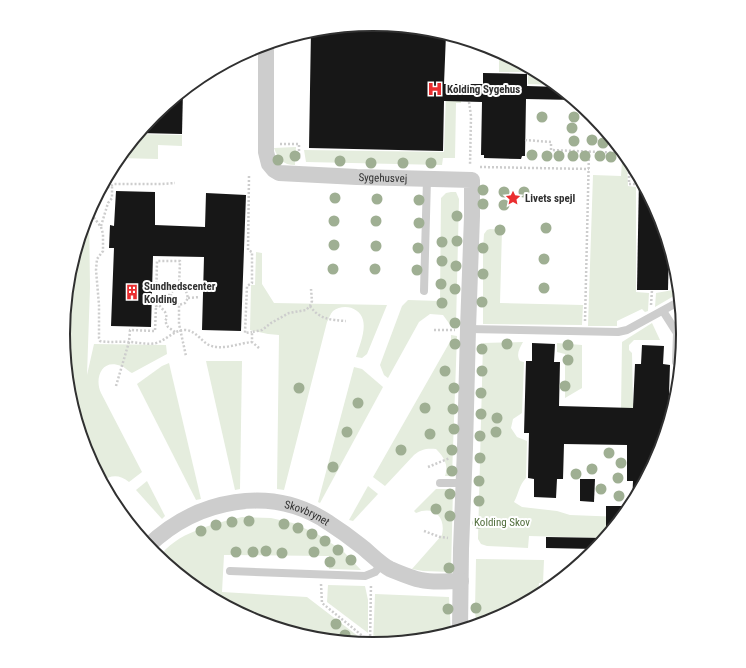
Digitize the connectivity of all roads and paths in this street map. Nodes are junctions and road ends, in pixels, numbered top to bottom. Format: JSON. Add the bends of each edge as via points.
{"nodes":[{"id":1,"x":266,"y":51,"type":"edge"},
{"id":2,"x":469,"y":102,"type":"dead end"},
{"id":3,"x":525,"y":140,"type":"dead end"},
{"id":4,"x":589,"y":151,"type":"junction"},
{"id":5,"x":615,"y":152,"type":"edge"},
{"id":6,"x":470,"y":167,"type":"dead end"},
{"id":7,"x":629,"y":173,"type":"edge"},
{"id":8,"x":249,"y":176,"type":"dead end"},
{"id":9,"x":427,"y":179,"type":"junction"},
{"id":10,"x":175,"y":183,"type":"dead end"},
{"id":11,"x":636,"y":184,"type":"edge"},
{"id":12,"x":112,"y":185,"type":"junction"},
{"id":13,"x":108,"y":188,"type":"edge"},
{"id":14,"x":93,"y":217,"type":"edge"},
{"id":15,"x":101,"y":227,"type":"junction"},
{"id":16,"x":179,"y":287,"type":"junction"},
{"id":17,"x":311,"y":288,"type":"dead end"},
{"id":18,"x":424,"y":291,"type":"dead end"},
{"id":19,"x":156,"y":295,"type":"junction"},
{"id":20,"x":171,"y":295,"type":"junction"},
{"id":21,"x":200,"y":297,"type":"dead end"},
{"id":22,"x":188,"y":298,"type":"junction"},
{"id":23,"x":674,"y":304,"type":"edge"},
{"id":24,"x":179,"y":305,"type":"junction"},
{"id":25,"x":156,"y":306,"type":"junction"},
{"id":26,"x":310,"y":306,"type":"junction"},
{"id":27,"x":663,"y":311,"type":"junction"},
{"id":28,"x":346,"y":321,"type":"dead end"},
{"id":29,"x":434,"y":330,"type":"dead end"},
{"id":30,"x":468,"y":330,"type":"junction"},
{"id":31,"x":180,"y":331,"type":"junction"},
{"id":32,"x":676,"y":331,"type":"edge"},
{"id":33,"x":176,"y":332,"type":"junction"},
{"id":34,"x":252,"y":332,"type":"junction"},
{"id":35,"x":585,"y":332,"type":"junction"},
{"id":36,"x":129,"y":342,"type":"junction"},
{"id":37,"x":252,"y":342,"type":"junction"},
{"id":38,"x":259,"y":348,"type":"dead end"},
{"id":39,"x":186,"y":356,"type":"dead end"},
{"id":40,"x":116,"y":386,"type":"dead end"},
{"id":41,"x":452,"y":458,"type":"dead end"},
{"id":42,"x":428,"y":467,"type":"dead end"},
{"id":43,"x":440,"y":483,"type":"dead end"},
{"id":44,"x":464,"y":483,"type":"junction"},
{"id":45,"x":424,"y":531,"type":"dead end"},
{"id":46,"x":452,"y":538,"type":"dead end"},
{"id":47,"x":152,"y":542,"type":"edge"},
{"id":48,"x":377,"y":568,"type":"junction"},
{"id":49,"x":230,"y":571,"type":"dead end"},
{"id":50,"x":321,"y":574,"type":"junction"},
{"id":51,"x":461,"y":581,"type":"junction"},
{"id":52,"x":460,"y":624,"type":"edge"},
{"id":53,"x":362,"y":636,"type":"edge"},
{"id":54,"x":371,"y":637,"type":"edge"}],
"edges":[{"from":1,"to":9,"type":"street","name":"Sygehusvej","via":[[266,152],[269,164],[276,172]]},
{"from":2,"to":6,"type":"path"},
{"from":3,"to":4,"type":"path","via":[[551,142],[551,150]]},
{"from":4,"to":5,"type":"path"},
{"from":4,"to":35,"type":"path"},
{"from":7,"to":11,"type":"path","via":[[629,184]]},
{"from":8,"to":34,"type":"path","via":[[248,250],[252,252],[252,283],[247,286],[246,332]]},
{"from":9,"to":18,"type":"lane"},
{"from":9,"to":30,"type":"street","name":"Sygehusvej","via":[[472,180]]},
{"from":10,"to":12,"type":"path"},
{"from":12,"to":13,"type":"path"},
{"from":12,"to":15,"type":"path","via":[[112,198]]},
{"from":14,"to":15,"type":"path"},
{"from":15,"to":36,"type":"path","via":[[103,251],[97,259],[96,270],[100,305],[99,340],[112,343]]},
{"from":16,"to":19,"type":"path","via":[[180,261],[157,261]]},
{"from":16,"to":20,"type":"path","via":[[174,288]]},
{"from":16,"to":22,"type":"path","via":[[186,291]]},
{"from":17,"to":26,"type":"path"},
{"from":19,"to":20,"type":"path"},
{"from":19,"to":25,"type":"path"},
{"from":20,"to":24,"type":"path","via":[[171,299]]},
{"from":21,"to":22,"type":"path"},
{"from":22,"to":24,"type":"path","via":[[185,303]]},
{"from":23,"to":27,"type":"lane"},
{"from":24,"to":31,"type":"path"},
{"from":25,"to":33,"type":"path","via":[[160,306],[165,312],[168,327]]},
{"from":25,"to":36,"type":"path","via":[[155,331],[130,330]]},
{"from":26,"to":28,"type":"path","via":[[316,314],[330,320]]},
{"from":26,"to":34,"type":"path","via":[[306,310],[289,313],[262,330]]},
{"from":27,"to":32,"type":"lane"},
{"from":27,"to":35,"type":"lane","via":[[627,330]]},
{"from":29,"to":30,"type":"path"},
{"from":30,"to":35,"type":"lane"},
{"from":30,"to":44,"type":"street","name":"Sygehusvej"},
{"from":31,"to":33,"type":"path"},
{"from":31,"to":37,"type":"path","via":[[188,330],[209,345],[222,347]]},
{"from":31,"to":39,"type":"path"},
{"from":33,"to":36,"type":"path","via":[[155,343]]},
{"from":34,"to":37,"type":"path"},
{"from":36,"to":40,"type":"path"},
{"from":37,"to":38,"type":"path"},
{"from":41,"to":42,"type":"path"},
{"from":43,"to":44,"type":"lane"},
{"from":44,"to":51,"type":"street"},
{"from":45,"to":46,"type":"path","via":[[440,538]]},
{"from":47,"to":48,"type":"street","name":"Skovbrynet","via":[[183,519],[200,511],[259,500],[298,508],[328,522],[358,543]]},
{"from":48,"to":50,"type":"lane","via":[[365,576]]},
{"from":48,"to":51,"type":"street","name":"Skovbrynet","via":[[389,568],[422,580]]},
{"from":48,"to":54,"type":"path"},
{"from":49,"to":50,"type":"lane"},
{"from":50,"to":53,"type":"path","via":[[322,603]]},
{"from":51,"to":52,"type":"street"}]}
